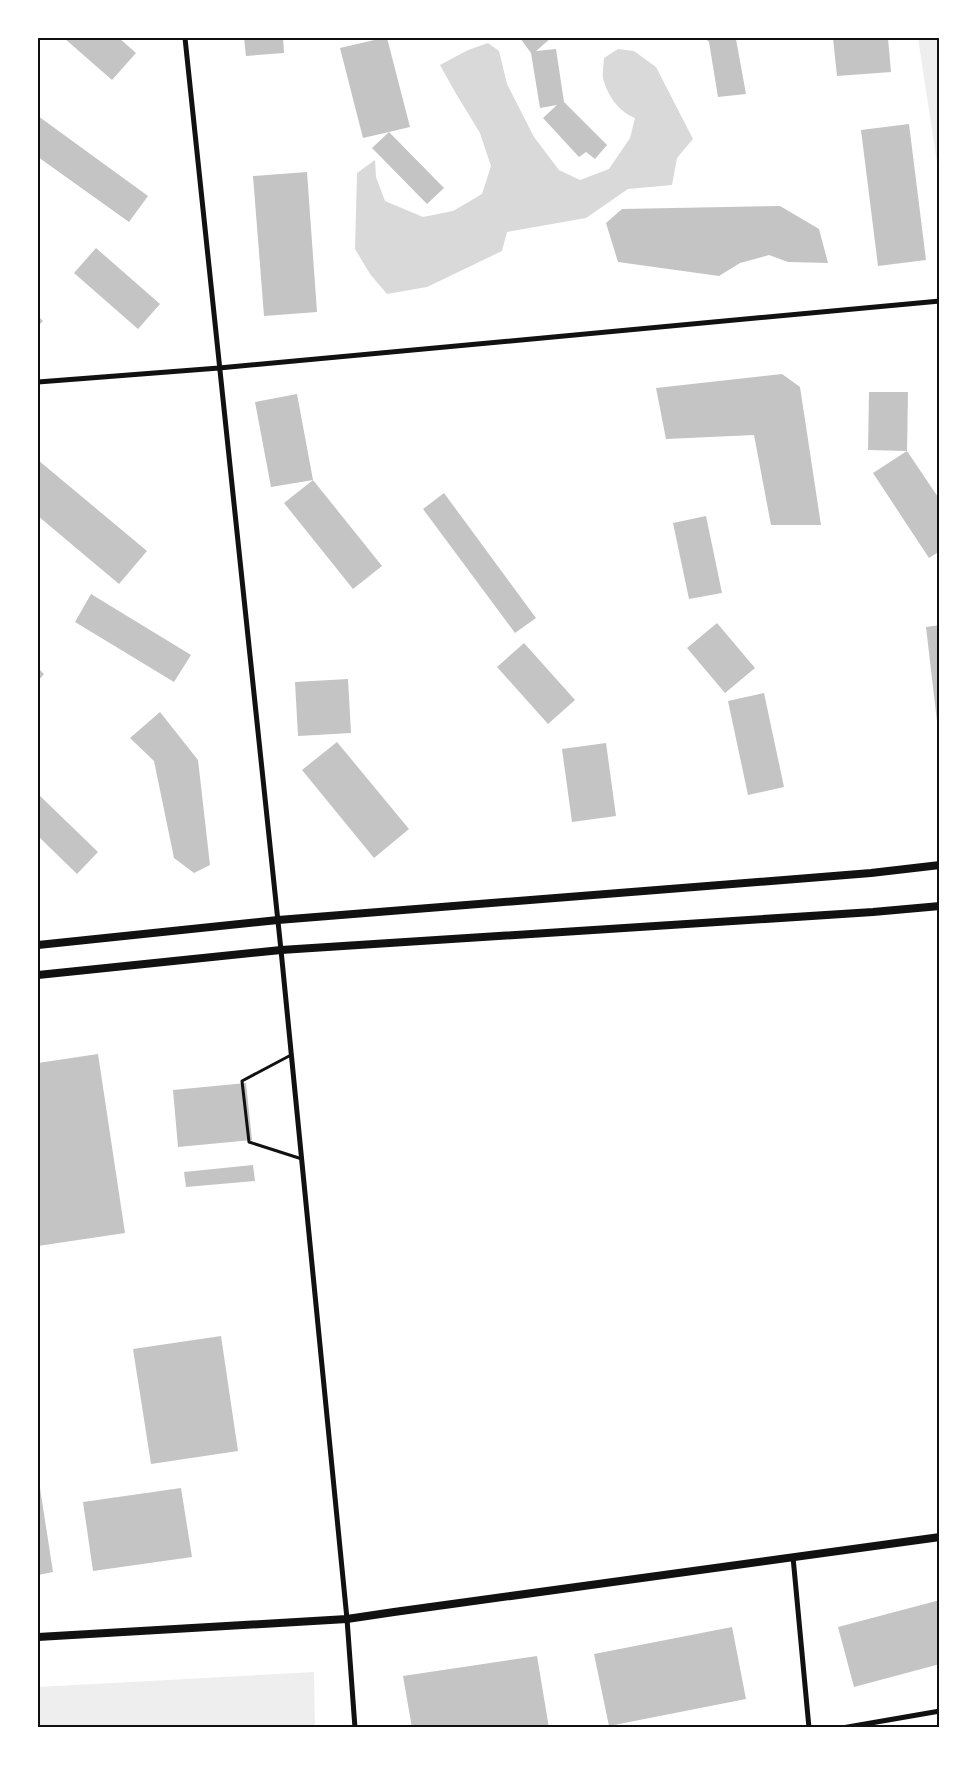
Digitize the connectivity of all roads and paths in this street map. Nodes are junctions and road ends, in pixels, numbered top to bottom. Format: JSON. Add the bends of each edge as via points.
{"nodes":[{"id":1,"x":185,"y":38,"type":"edge"},
{"id":2,"x":940,"y":301,"type":"edge"},
{"id":3,"x":219,"y":368,"type":"junction"},
{"id":4,"x":38,"y":382,"type":"edge"},
{"id":5,"x":940,"y":865,"type":"edge"},
{"id":6,"x":940,"y":906,"type":"edge"},
{"id":7,"x":278,"y":920,"type":"junction"},
{"id":8,"x":38,"y":945,"type":"edge"},
{"id":9,"x":281,"y":950,"type":"junction"},
{"id":10,"x":38,"y":974,"type":"edge"},
{"id":11,"x":292,"y":1055,"type":"junction"},
{"id":12,"x":302,"y":1159,"type":"junction"},
{"id":13,"x":940,"y":1537,"type":"edge"},
{"id":14,"x":793,"y":1557,"type":"junction"},
{"id":15,"x":347,"y":1619,"type":"junction"},
{"id":16,"x":38,"y":1637,"type":"edge"},
{"id":17,"x":940,"y":1711,"type":"edge"},
{"id":18,"x":355,"y":1728,"type":"edge"},
{"id":19,"x":809,"y":1728,"type":"edge"},
{"id":20,"x":842,"y":1728,"type":"edge"}],
"edges":[{"from":1,"to":3,"type":"street"},
{"from":2,"to":3,"type":"street"},
{"from":3,"to":4,"type":"street"},
{"from":3,"to":7,"type":"street"},
{"from":5,"to":7,"type":"street"},
{"from":6,"to":9,"type":"street"},
{"from":7,"to":8,"type":"street"},
{"from":7,"to":9,"type":"street"},
{"from":9,"to":10,"type":"street"},
{"from":9,"to":11,"type":"street"},
{"from":11,"to":12,"type":"street"},
{"from":11,"to":12,"type":"lane","via":[[242,1081],[249,1142]]},
{"from":12,"to":15,"type":"street"},
{"from":13,"to":14,"type":"street"},
{"from":14,"to":15,"type":"street"},
{"from":14,"to":19,"type":"street"},
{"from":15,"to":16,"type":"street"},
{"from":15,"to":18,"type":"street"},
{"from":17,"to":20,"type":"street"}]}
